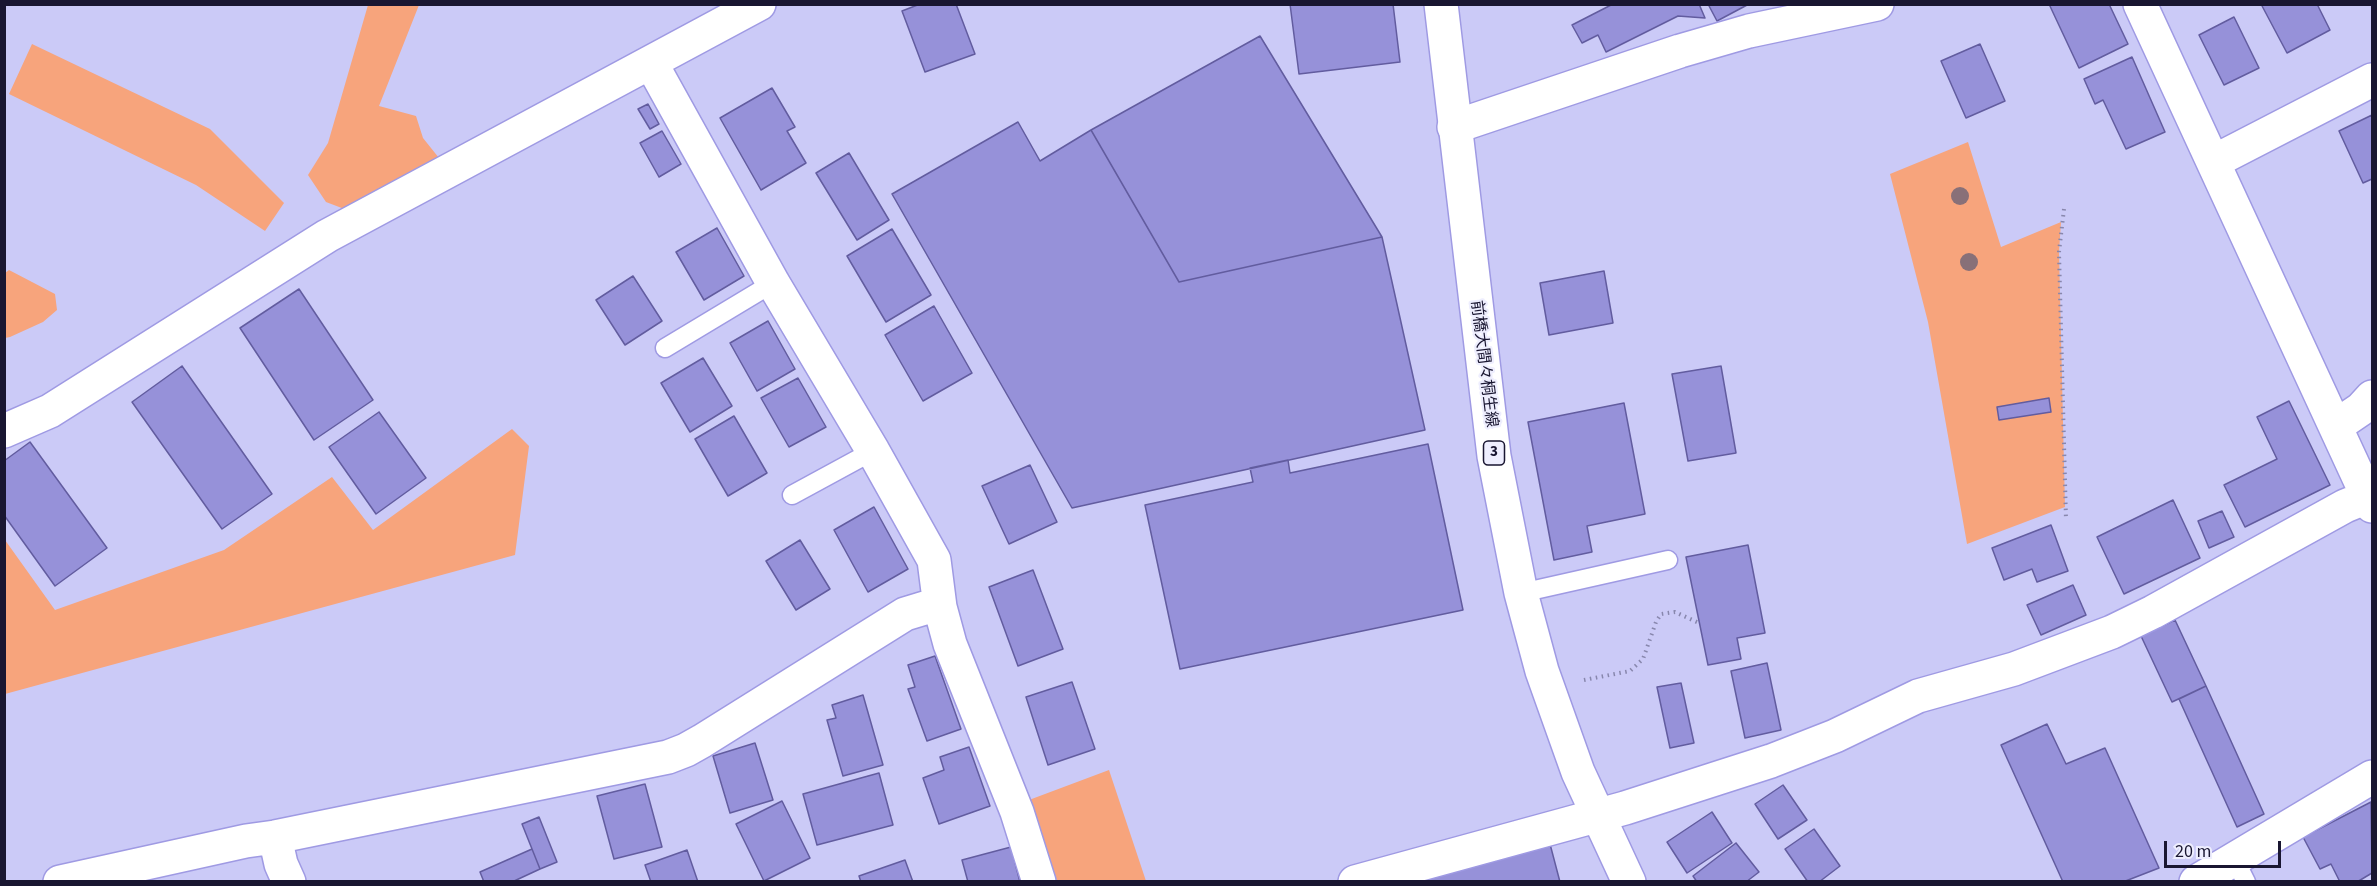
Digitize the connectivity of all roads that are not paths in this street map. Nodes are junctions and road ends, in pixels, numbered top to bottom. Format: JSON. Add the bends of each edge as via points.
{"nodes":[{"id":1,"x":1441,"y":4,"type":"edge"},
{"id":2,"x":1877,"y":4,"type":"edge"},
{"id":3,"x":2140,"y":4,"type":"edge"},
{"id":4,"x":752,"y":6,"type":"edge"},
{"id":5,"x":651,"y":63,"type":"junction"},
{"id":6,"x":2373,"y":80,"type":"edge"},
{"id":7,"x":1454,"y":127,"type":"junction"},
{"id":8,"x":2213,"y":162,"type":"junction"},
{"id":9,"x":773,"y":283,"type":"junction"},
{"id":10,"x":665,"y":348,"type":"dead end"},
{"id":11,"x":2373,"y":397,"type":"edge"},
{"id":12,"x":2336,"y":426,"type":"junction"},
{"id":13,"x":4,"y":431,"type":"edge"},
{"id":14,"x":873,"y":451,"type":"junction"},
{"id":15,"x":792,"y":495,"type":"dead end"},
{"id":16,"x":2371,"y":499,"type":"edge"},
{"id":17,"x":1668,"y":560,"type":"dead end"},
{"id":18,"x":1521,"y":592,"type":"junction"},
{"id":19,"x":940,"y":607,"type":"junction"},
{"id":20,"x":2373,"y":777,"type":"edge"},
{"id":21,"x":1597,"y":815,"type":"junction"},
{"id":22,"x":275,"y":837,"type":"junction"},
{"id":23,"x":2240,"y":870,"type":"edge"},
{"id":24,"x":60,"y":882,"type":"edge"},
{"id":25,"x":289,"y":882,"type":"edge"},
{"id":26,"x":1039,"y":882,"type":"edge"},
{"id":27,"x":1355,"y":882,"type":"edge"},
{"id":28,"x":1629,"y":882,"type":"edge"},
{"id":29,"x":2196,"y":882,"type":"edge"}],
"edges":[{"from":1,"to":7,"type":"street","name":"前橋大間々桐生線","number":"3"},
{"from":2,"to":7,"type":"street","via":[[1749,31],[1680,51]]},
{"from":3,"to":8,"type":"street"},
{"from":4,"to":5,"type":"street"},
{"from":5,"to":9,"type":"street"},
{"from":5,"to":13,"type":"street","via":[[327,236],[50,411]]},
{"from":6,"to":8,"type":"street"},
{"from":7,"to":18,"type":"street","name":"前橋大間々桐生線","number":"3","via":[[1494,456]]},
{"from":8,"to":12,"type":"street"},
{"from":9,"to":10,"type":"lane"},
{"from":9,"to":14,"type":"street"},
{"from":11,"to":12,"type":"street"},
{"from":12,"to":16,"type":"street"},
{"from":14,"to":15,"type":"lane"},
{"from":14,"to":19,"type":"street","via":[[934,560]]},
{"from":16,"to":21,"type":"street","via":[[2345,506],[2112,632],[2014,669],[1918,696],[1771,761]]},
{"from":17,"to":18,"type":"lane"},
{"from":18,"to":21,"type":"street","name":"前橋大間々桐生線","number":"3","via":[[1542,671]]},
{"from":19,"to":22,"type":"street","via":[[905,614],[686,750],[668,757]]},
{"from":19,"to":26,"type":"street","via":[[950,644],[1017,812]]},
{"from":20,"to":23,"type":"street"},
{"from":21,"to":27,"type":"street"},
{"from":21,"to":28,"type":"street","name":"前橋大間々桐生線","number":"3"},
{"from":22,"to":24,"type":"street"},
{"from":22,"to":25,"type":"street"},
{"from":23,"to":29,"type":"street"}]}
